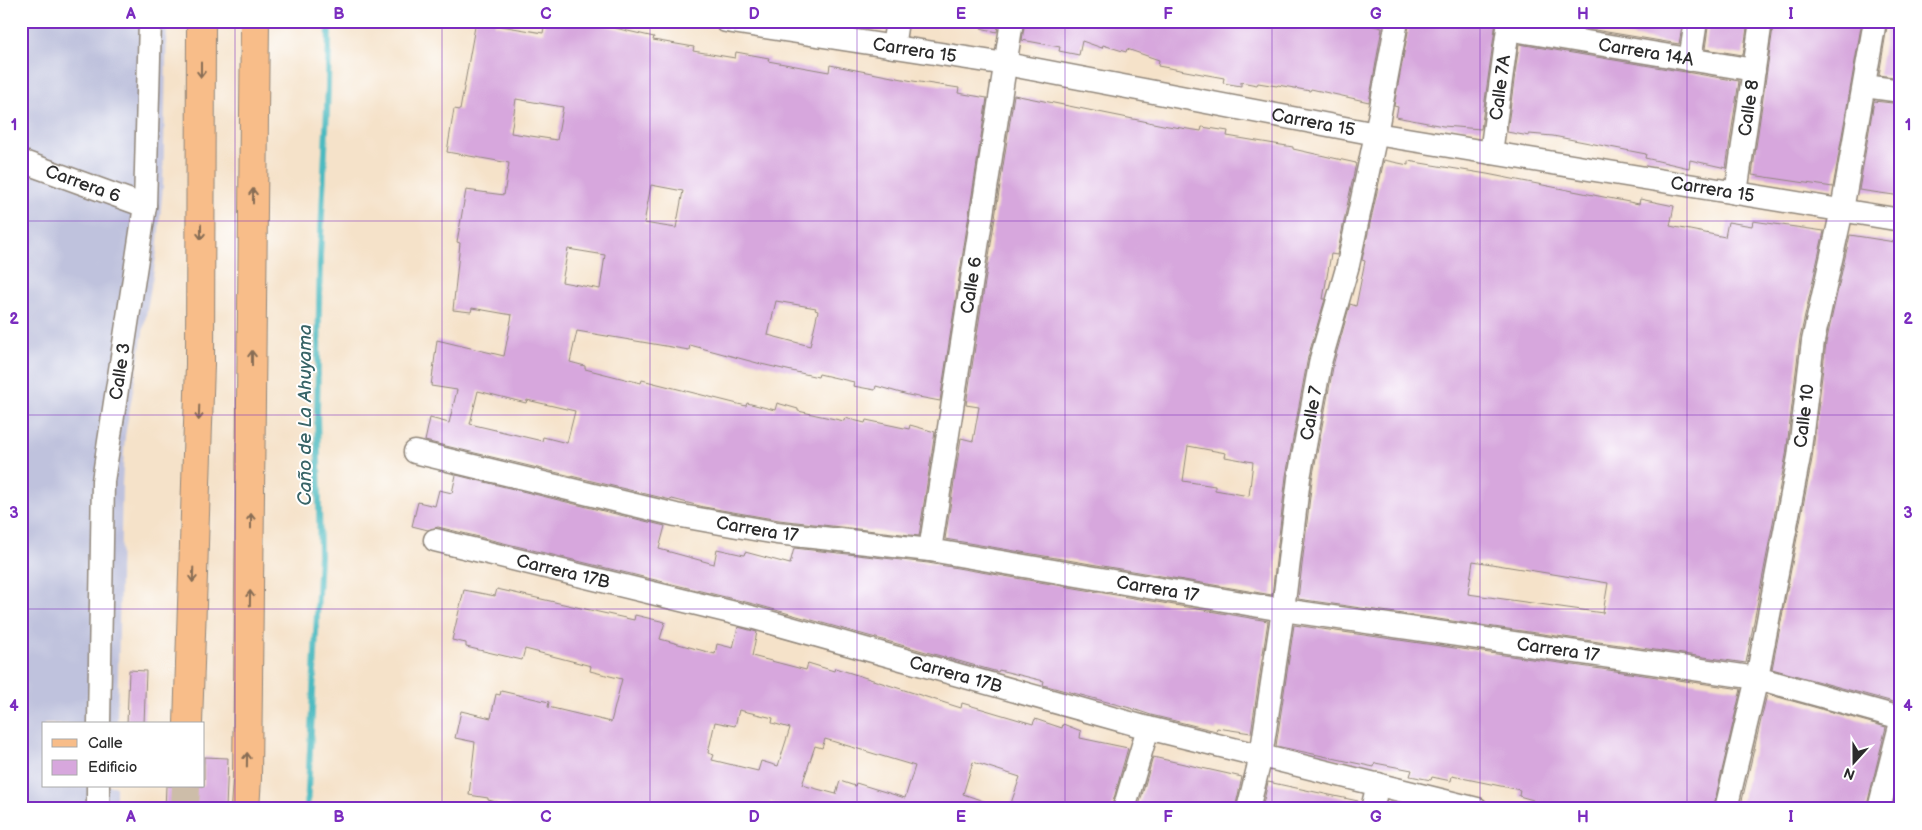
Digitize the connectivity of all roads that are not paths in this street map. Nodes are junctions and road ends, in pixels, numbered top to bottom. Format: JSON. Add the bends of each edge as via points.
{"nodes":[{"id":1,"x":150,"y":21,"type":"edge"},
{"id":2,"x":201,"y":21,"type":"edge"},
{"id":3,"x":255,"y":21,"type":"edge"},
{"id":4,"x":726,"y":21,"type":"edge"},
{"id":5,"x":897,"y":21,"type":"edge"},
{"id":6,"x":1012,"y":21,"type":"edge"},
{"id":7,"x":1397,"y":21,"type":"edge"},
{"id":8,"x":1696,"y":21,"type":"edge"},
{"id":9,"x":1761,"y":21,"type":"edge"},
{"id":10,"x":1875,"y":21,"type":"edge"},
{"id":11,"x":1508,"y":25,"type":"edge"},
{"id":12,"x":1574,"y":31,"type":"edge"},
{"id":13,"x":893,"y":47,"type":"junction"},
{"id":14,"x":1690,"y":60,"type":"junction"},
{"id":15,"x":1006,"y":64,"type":"junction"},
{"id":16,"x":1754,"y":70,"type":"junction"},
{"id":17,"x":1865,"y":86,"type":"junction"},
{"id":18,"x":1901,"y":91,"type":"edge"},
{"id":19,"x":1376,"y":134,"type":"junction"},
{"id":20,"x":1491,"y":153,"type":"junction"},
{"id":21,"x":21,"y":161,"type":"edge"},
{"id":22,"x":1736,"y":193,"type":"junction"},
{"id":23,"x":145,"y":206,"type":"junction"},
{"id":24,"x":1842,"y":210,"type":"junction"},
{"id":25,"x":1901,"y":220,"type":"edge"},
{"id":26,"x":415,"y":452,"type":"dead end"},
{"id":27,"x":435,"y":540,"type":"dead end"},
{"id":28,"x":930,"y":550,"type":"junction"},
{"id":29,"x":1283,"y":610,"type":"junction"},
{"id":30,"x":1757,"y":678,"type":"junction"},
{"id":31,"x":1901,"y":718,"type":"edge"},
{"id":32,"x":99,"y":722,"type":"edge"},
{"id":33,"x":188,"y":722,"type":"edge"},
{"id":34,"x":1901,"y":722,"type":"edge"},
{"id":35,"x":1148,"y":728,"type":"junction"},
{"id":36,"x":1261,"y":756,"type":"junction"},
{"id":37,"x":1378,"y":784,"type":"junction"},
{"id":38,"x":98,"y":788,"type":"edge"},
{"id":39,"x":98,"y":809,"type":"edge"},
{"id":40,"x":245,"y":809,"type":"edge"},
{"id":41,"x":1124,"y":809,"type":"edge"},
{"id":42,"x":1248,"y":809,"type":"edge"},
{"id":43,"x":1372,"y":809,"type":"edge"},
{"id":44,"x":1477,"y":809,"type":"edge"},
{"id":45,"x":1726,"y":809,"type":"edge"},
{"id":46,"x":1879,"y":809,"type":"edge"}],
"edges":[{"from":1,"to":23,"type":"street","name":"Calle 3"},
{"from":2,"to":33,"type":"main road","one_way":true,"via":[[200,364]]},
{"from":40,"to":3,"type":"main road","one_way":true},
{"from":4,"to":13,"type":"street","name":"Carrera 15"},
{"from":5,"to":13,"type":"street"},
{"from":6,"to":15,"type":"street","name":"Calle 6"},
{"from":7,"to":19,"type":"street","name":"Calle 7"},
{"from":8,"to":14,"type":"street"},
{"from":9,"to":16,"type":"street","name":"Calle 8"},
{"from":10,"to":17,"type":"street","name":"Calle 10"},
{"from":11,"to":12,"type":"street","name":"Carrera 14A"},
{"from":11,"to":20,"type":"street","name":"Calle 7A"},
{"from":12,"to":14,"type":"street","name":"Carrera 14A"},
{"from":13,"to":15,"type":"street","name":"Carrera 15"},
{"from":14,"to":16,"type":"street","name":"Carrera 14A"},
{"from":15,"to":19,"type":"street","name":"Carrera 15"},
{"from":15,"to":28,"type":"street","name":"Calle 6"},
{"from":16,"to":22,"type":"street","name":"Calle 8"},
{"from":17,"to":18,"type":"street"},
{"from":17,"to":24,"type":"street","name":"Calle 10"},
{"from":19,"to":20,"type":"street","name":"Carrera 15"},
{"from":19,"to":29,"type":"street","name":"Calle 7","via":[[1348,266],[1320,359],[1299,478]]},
{"from":20,"to":22,"type":"street","name":"Carrera 15"},
{"from":21,"to":23,"type":"street","name":"Carrera 6"},
{"from":22,"to":24,"type":"street","name":"Carrera 15"},
{"from":23,"to":32,"type":"street","name":"Calle 3","via":[[103,481]]},
{"from":24,"to":25,"type":"street","name":"Carrera 15"},
{"from":24,"to":30,"type":"street","name":"Calle 10","via":[[1813,341],[1799,456]]},
{"from":26,"to":28,"type":"street","name":"Carrera 17","via":[[685,516],[777,533]]},
{"from":27,"to":35,"type":"street","name":"Carrera 17B","via":[[751,617]]},
{"from":28,"to":29,"type":"street","name":"Carrera 17"},
{"from":29,"to":30,"type":"street","name":"Carrera 17"},
{"from":29,"to":36,"type":"street","name":"Calle 7"},
{"from":30,"to":31,"type":"street","name":"Carrera 17"},
{"from":30,"to":45,"type":"street","name":"Calle 10"},
{"from":34,"to":46,"type":"street"},
{"from":35,"to":36,"type":"street","name":"Carrera 17B"},
{"from":35,"to":41,"type":"street"},
{"from":36,"to":37,"type":"street","name":"Carrera 17B"},
{"from":36,"to":42,"type":"street","name":"Calle 7"},
{"from":37,"to":43,"type":"street"},
{"from":37,"to":44,"type":"street","name":"Carrera 17B"},
{"from":38,"to":39,"type":"street"}]}
